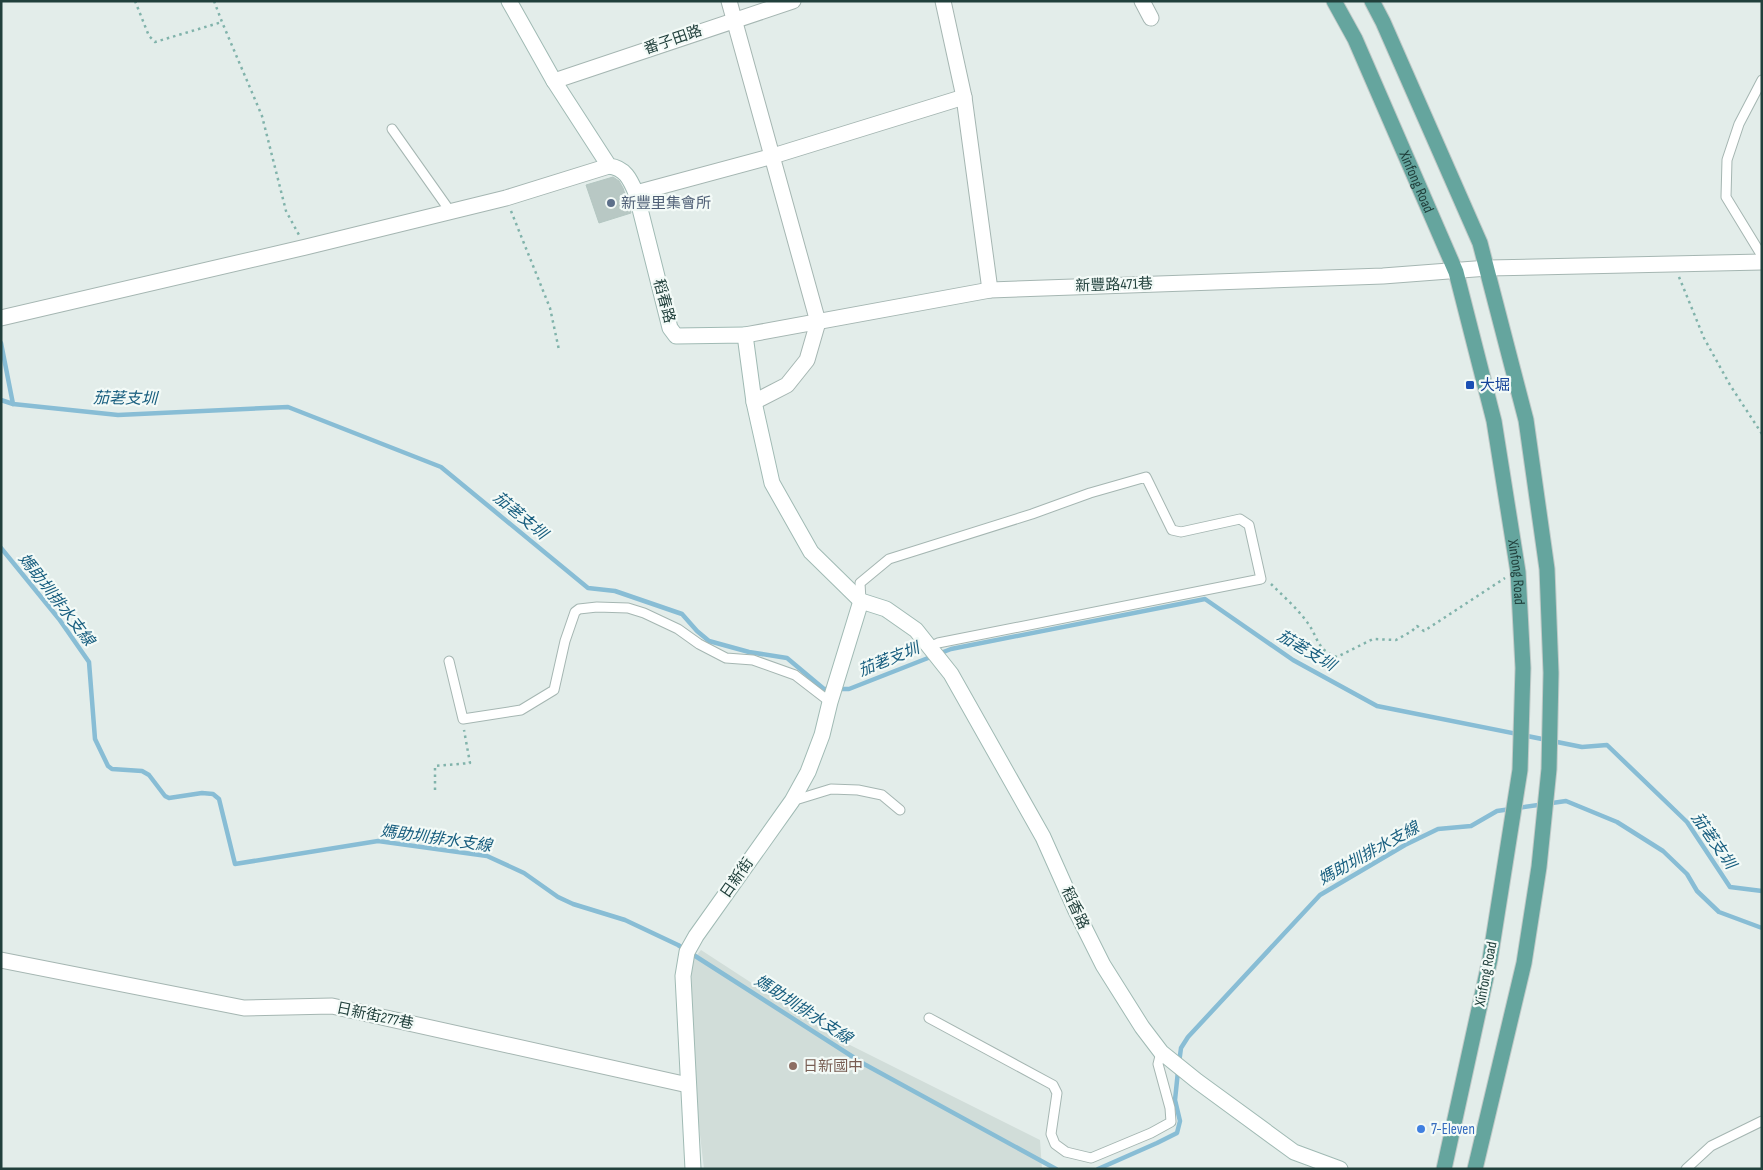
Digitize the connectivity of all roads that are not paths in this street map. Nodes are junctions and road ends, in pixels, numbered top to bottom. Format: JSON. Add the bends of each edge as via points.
{"nodes":[{"id":1,"x":509,"y":1,"type":"edge"},
{"id":2,"x":728,"y":1,"type":"edge"},
{"id":3,"x":793,"y":1,"type":"edge"},
{"id":4,"x":943,"y":1,"type":"edge"},
{"id":5,"x":1142,"y":1,"type":"edge"},
{"id":6,"x":1334,"y":1,"type":"edge"},
{"id":7,"x":1372,"y":1,"type":"edge"},
{"id":8,"x":1151,"y":18,"type":"dead end"},
{"id":9,"x":733,"y":20,"type":"junction"},
{"id":10,"x":1762,"y":80,"type":"edge"},
{"id":11,"x":554,"y":81,"type":"junction"},
{"id":12,"x":964,"y":97,"type":"junction"},
{"id":13,"x":392,"y":129,"type":"dead end"},
{"id":14,"x":773,"y":156,"type":"junction"},
{"id":15,"x":609,"y":166,"type":"junction"},
{"id":16,"x":636,"y":193,"type":"junction"},
{"id":17,"x":450,"y":211,"type":"junction"},
{"id":18,"x":1762,"y":256,"type":"edge"},
{"id":19,"x":1762,"y":262,"type":"edge"},
{"id":20,"x":1488,"y":268,"type":"junction"},
{"id":21,"x":1456,"y":272,"type":"junction"},
{"id":22,"x":990,"y":290,"type":"junction"},
{"id":23,"x":1,"y":318,"type":"edge"},
{"id":24,"x":818,"y":322,"type":"junction"},
{"id":25,"x":745,"y":335,"type":"junction"},
{"id":26,"x":754,"y":402,"type":"junction"},
{"id":27,"x":861,"y":600,"type":"junction"},
{"id":28,"x":929,"y":647,"type":"junction"},
{"id":29,"x":449,"y":661,"type":"dead end"},
{"id":30,"x":830,"y":702,"type":"junction"},
{"id":31,"x":792,"y":801,"type":"junction"},
{"id":32,"x":900,"y":810,"type":"dead end"},
{"id":33,"x":1,"y":960,"type":"edge"},
{"id":34,"x":928,"y":1018,"type":"dead end"},
{"id":35,"x":1161,"y":1052,"type":"junction"},
{"id":36,"x":688,"y":1085,"type":"junction"},
{"id":37,"x":1762,"y":1121,"type":"edge"},
{"id":38,"x":693,"y":1169,"type":"edge"},
{"id":39,"x":1340,"y":1169,"type":"edge"},
{"id":40,"x":1444,"y":1169,"type":"edge"},
{"id":41,"x":1475,"y":1169,"type":"edge"},
{"id":42,"x":1686,"y":1169,"type":"edge"}],
"edges":[{"from":1,"to":11,"type":"street","name":"稻春路"},
{"from":2,"to":9,"type":"street"},
{"from":3,"to":9,"type":"street","name":"番子田路"},
{"from":4,"to":12,"type":"street"},
{"from":5,"to":8,"type":"street"},
{"from":6,"to":21,"type":"main road","name":"Xinfong Road","via":[[1355,39]]},
{"from":7,"to":20,"type":"main road","name":"Xinfong Road","via":[[1480,243]]},
{"from":9,"to":11,"type":"street","name":"番子田路"},
{"from":9,"to":14,"type":"street"},
{"from":10,"to":18,"type":"lane","via":[[1739,124],[1727,160],[1726,197]]},
{"from":11,"to":15,"type":"street","name":"稻春路"},
{"from":12,"to":14,"type":"street"},
{"from":12,"to":22,"type":"street"},
{"from":13,"to":17,"type":"lane"},
{"from":14,"to":16,"type":"street"},
{"from":14,"to":24,"type":"street"},
{"from":15,"to":16,"type":"street","name":"稻春路","via":[[617,167],[629,176]]},
{"from":15,"to":17,"type":"street","via":[[506,198]]},
{"from":16,"to":25,"type":"street","name":"稻春路","via":[[670,328],[676,336]]},
{"from":17,"to":23,"type":"street"},
{"from":19,"to":20,"type":"street","name":"新豐路471巷"},
{"from":20,"to":21,"type":"street","name":"新豐路471巷"},
{"from":20,"to":41,"type":"main road","name":"Xinfong Road","via":[[1526,420],[1547,569],[1551,673],[1550,741],[1539,867],[1524,963]]},
{"from":21,"to":22,"type":"street","name":"新豐路471巷"},
{"from":21,"to":40,"type":"main road","name":"Xinfong Road","via":[[1494,421],[1518,572],[1522,668],[1520,770],[1514,809],[1490,958]]},
{"from":22,"to":24,"type":"street","name":"新豐路471巷"},
{"from":24,"to":25,"type":"street","name":"新豐路471巷"},
{"from":24,"to":26,"type":"street","via":[[807,360],[787,385]]},
{"from":25,"to":26,"type":"street"},
{"from":26,"to":27,"type":"street","via":[[772,483],[811,552]]},
{"from":27,"to":28,"type":"street","name":"稻香路","via":[[886,609],[916,630]]},
{"from":27,"to":28,"type":"lane","via":[[860,583],[889,559],[1146,477],[1172,530],[1181,532],[1240,519],[1249,525],[1261,579]]},
{"from":27,"to":30,"type":"street","name":"日新街"},
{"from":28,"to":35,"type":"street","name":"稻香路","via":[[951,674],[1007,771],[1043,837],[1103,965]]},
{"from":29,"to":30,"type":"lane","via":[[462,719],[520,710],[554,690],[575,612],[597,606],[628,608],[678,628],[726,658],[753,660],[795,675]]},
{"from":30,"to":31,"type":"street","name":"日新街","via":[[815,754]]},
{"from":31,"to":32,"type":"lane","via":[[831,789],[858,790],[882,795]]},
{"from":31,"to":36,"type":"street","name":"日新街","via":[[687,952],[683,976]]},
{"from":33,"to":36,"type":"street","name":"日新街277巷","via":[[244,1008],[332,1006]]},
{"from":34,"to":35,"type":"lane","via":[[1053,1085],[1057,1093],[1051,1134],[1055,1144],[1066,1152],[1091,1158],[1171,1122],[1158,1064]]},
{"from":35,"to":39,"type":"street","name":"稻香路","via":[[1294,1152]]},
{"from":36,"to":38,"type":"street","name":"日新街"},
{"from":37,"to":42,"type":"lane","via":[[1711,1146]]}]}
